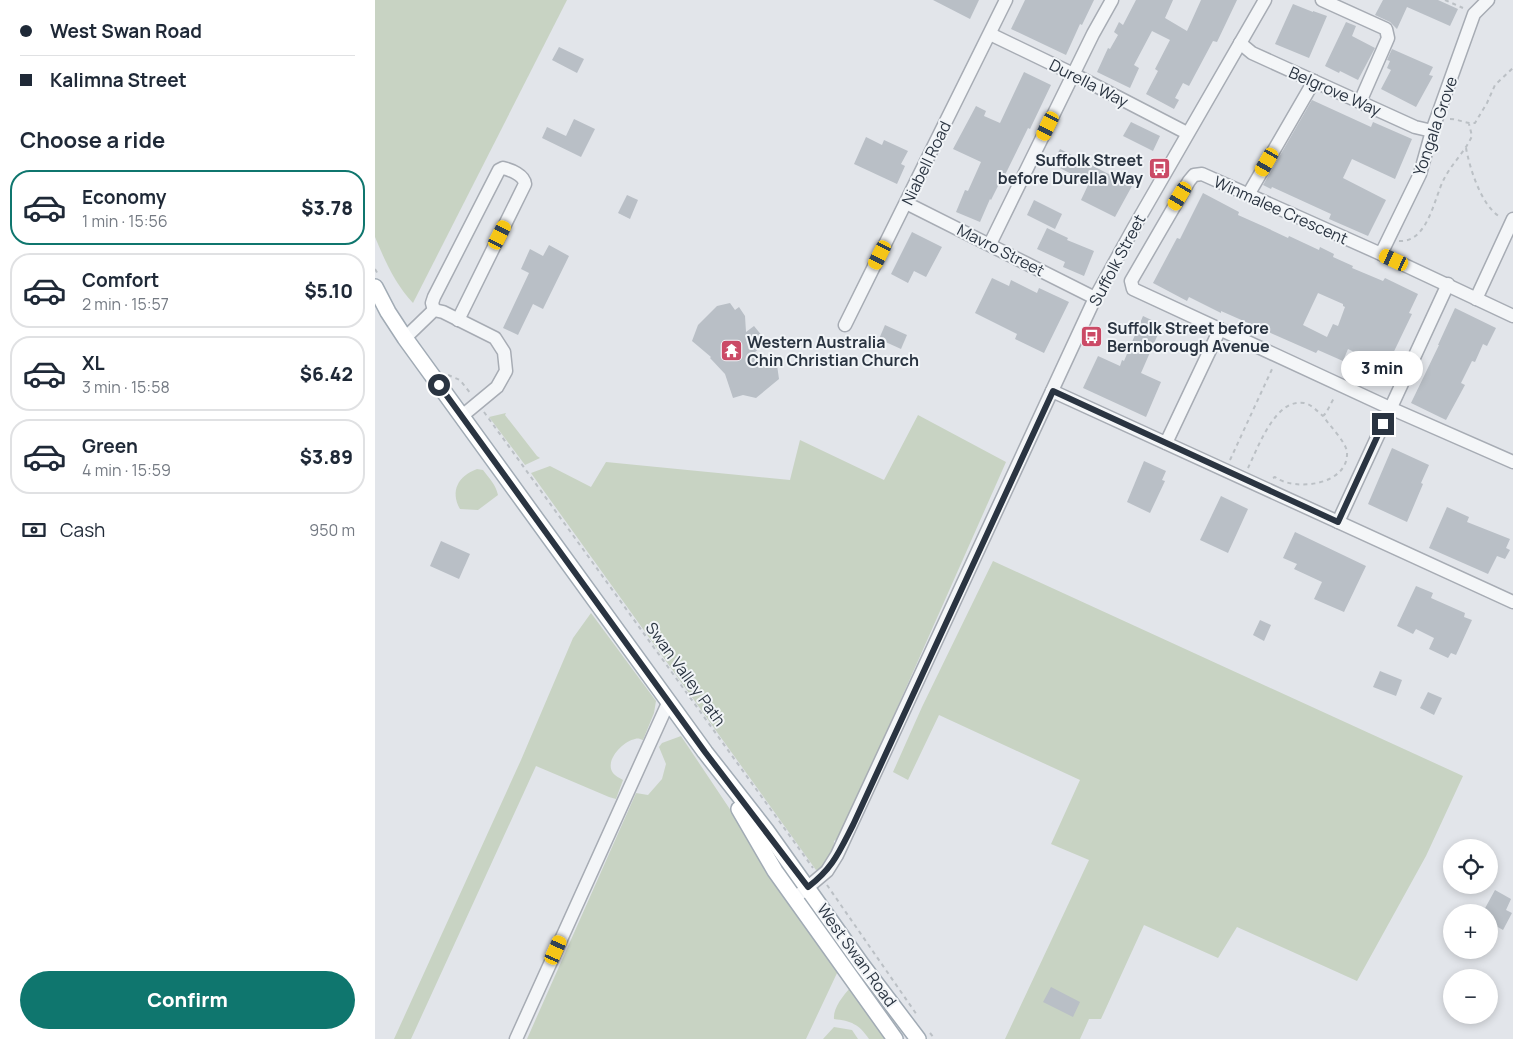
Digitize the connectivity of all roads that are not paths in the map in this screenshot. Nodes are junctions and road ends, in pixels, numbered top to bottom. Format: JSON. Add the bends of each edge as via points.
{"nodes":[{"id":1,"x":1006,"y":0,"type":"edge"},
{"id":2,"x":1111,"y":0,"type":"edge"},
{"id":3,"x":1265,"y":0,"type":"edge"},
{"id":4,"x":1322,"y":0,"type":"edge"},
{"id":5,"x":1488,"y":0,"type":"edge"},
{"id":6,"x":989,"y":34,"type":"junction"},
{"id":7,"x":1240,"y":43,"type":"junction"},
{"id":8,"x":1073,"y":74,"type":"junction"},
{"id":9,"x":1314,"y":81,"type":"junction"},
{"id":10,"x":1361,"y":102,"type":"junction"},
{"id":11,"x":1432,"y":131,"type":"junction"},
{"id":12,"x":1187,"y":134,"type":"junction"},
{"id":13,"x":1248,"y":195,"type":"junction"},
{"id":14,"x":906,"y":203,"type":"junction"},
{"id":15,"x":1507,"y":218,"type":"edge"},
{"id":16,"x":990,"y":244,"type":"junction"},
{"id":17,"x":1381,"y":254,"type":"junction"},
{"id":18,"x":1448,"y":284,"type":"junction"},
{"id":19,"x":375,"y":287,"type":"edge"},
{"id":20,"x":1095,"y":298,"type":"junction"},
{"id":21,"x":1477,"y":299,"type":"junction"},
{"id":22,"x":434,"y":310,"type":"junction"},
{"id":23,"x":1513,"y":316,"type":"edge"},
{"id":24,"x":458,"y":320,"type":"junction"},
{"id":25,"x":845,"y":325,"type":"dead end"},
{"id":26,"x":1220,"y":329,"type":"junction"},
{"id":27,"x":405,"y":338,"type":"junction"},
{"id":28,"x":1053,"y":391,"type":"junction"},
{"id":29,"x":1390,"y":408,"type":"junction"},
{"id":30,"x":462,"y":416,"type":"junction"},
{"id":31,"x":1166,"y":443,"type":"junction"},
{"id":32,"x":1513,"y":462,"type":"edge"},
{"id":33,"x":1338,"y":522,"type":"junction"},
{"id":34,"x":1513,"y":602,"type":"edge"},
{"id":35,"x":669,"y":701,"type":"junction"},
{"id":36,"x":705,"y":752,"type":"junction"},
{"id":37,"x":808,"y":887,"type":"junction"},
{"id":38,"x":795,"y":898,"type":"junction"},
{"id":39,"x":924,"y":1035,"type":"edge"},
{"id":40,"x":516,"y":1039,"type":"edge"},
{"id":41,"x":895,"y":1039,"type":"edge"}],
"edges":[{"from":1,"to":6,"type":"street","name":"Niabell Road"},
{"from":2,"to":8,"type":"street"},
{"from":3,"to":7,"type":"street","name":"Suffolk Street"},
{"from":4,"to":10,"type":"street","via":[[1386,29],[1388,33]]},
{"from":5,"to":11,"type":"street","name":"Yongala Grove","via":[[1474,14]]},
{"from":6,"to":8,"type":"street","name":"Durella Way"},
{"from":6,"to":14,"type":"street","name":"Niabell Road"},
{"from":7,"to":9,"type":"street","name":"Belgrove Way","via":[[1252,53]]},
{"from":7,"to":12,"type":"street","name":"Suffolk Street"},
{"from":8,"to":12,"type":"street","name":"Durella Way"},
{"from":8,"to":16,"type":"street"},
{"from":9,"to":10,"type":"street","name":"Belgrove Way"},
{"from":9,"to":13,"type":"street"},
{"from":10,"to":11,"type":"street","name":"Belgrove Way","via":[[1415,127]]},
{"from":11,"to":17,"type":"street","name":"Yongala Grove","via":[[1420,174]]},
{"from":12,"to":20,"type":"street","name":"Suffolk Street"},
{"from":13,"to":17,"type":"street","name":"Winmalee Crescent"},
{"from":13,"to":26,"type":"street","name":"Winmalee Crescent","via":[[1202,174],[1193,175],[1131,281],[1133,289]]},
{"from":14,"to":16,"type":"street","name":"Mavro Street"},
{"from":14,"to":25,"type":"street","name":"Niabell Road"},
{"from":15,"to":21,"type":"street"},
{"from":16,"to":20,"type":"street","name":"Mavro Street"},
{"from":17,"to":18,"type":"street","name":"Winmalee Crescent"},
{"from":18,"to":21,"type":"street","name":"Winmalee Crescent"},
{"from":18,"to":29,"type":"street"},
{"from":19,"to":27,"type":"main road","name":"West Swan Road"},
{"from":20,"to":28,"type":"street","name":"Suffolk Street"},
{"from":21,"to":23,"type":"street","name":"Winmalee Crescent"},
{"from":22,"to":24,"type":"street"},
{"from":22,"to":24,"type":"street","via":[[434,297],[499,170],[507,169],[521,176],[525,184]]},
{"from":22,"to":27,"type":"street"},
{"from":24,"to":30,"type":"street","via":[[495,338],[504,352],[507,370],[497,387]]},
{"from":26,"to":29,"type":"street","name":"Winmalee Crescent"},
{"from":26,"to":31,"type":"street"},
{"from":27,"to":30,"type":"main road","name":"West Swan Road"},
{"from":28,"to":31,"type":"street"},
{"from":28,"to":37,"type":"street","name":"Suffolk Street","via":[[853,825],[833,864]]},
{"from":29,"to":32,"type":"street","name":"Winmalee Crescent"},
{"from":29,"to":33,"type":"street"},
{"from":30,"to":35,"type":"main road","name":"West Swan Road"},
{"from":31,"to":33,"type":"street"},
{"from":33,"to":34,"type":"street"},
{"from":35,"to":36,"type":"main road","name":"West Swan Road"},
{"from":35,"to":40,"type":"street"},
{"from":36,"to":37,"type":"main road","name":"West Swan Road"},
{"from":36,"to":38,"type":"main road","name":"West Swan Road","via":[[771,865]]},
{"from":37,"to":38,"type":"street","name":"Suffolk Street"},
{"from":37,"to":39,"type":"main road","name":"West Swan Road","via":[[862,965]]},
{"from":38,"to":41,"type":"main road","name":"West Swan Road"}]}
